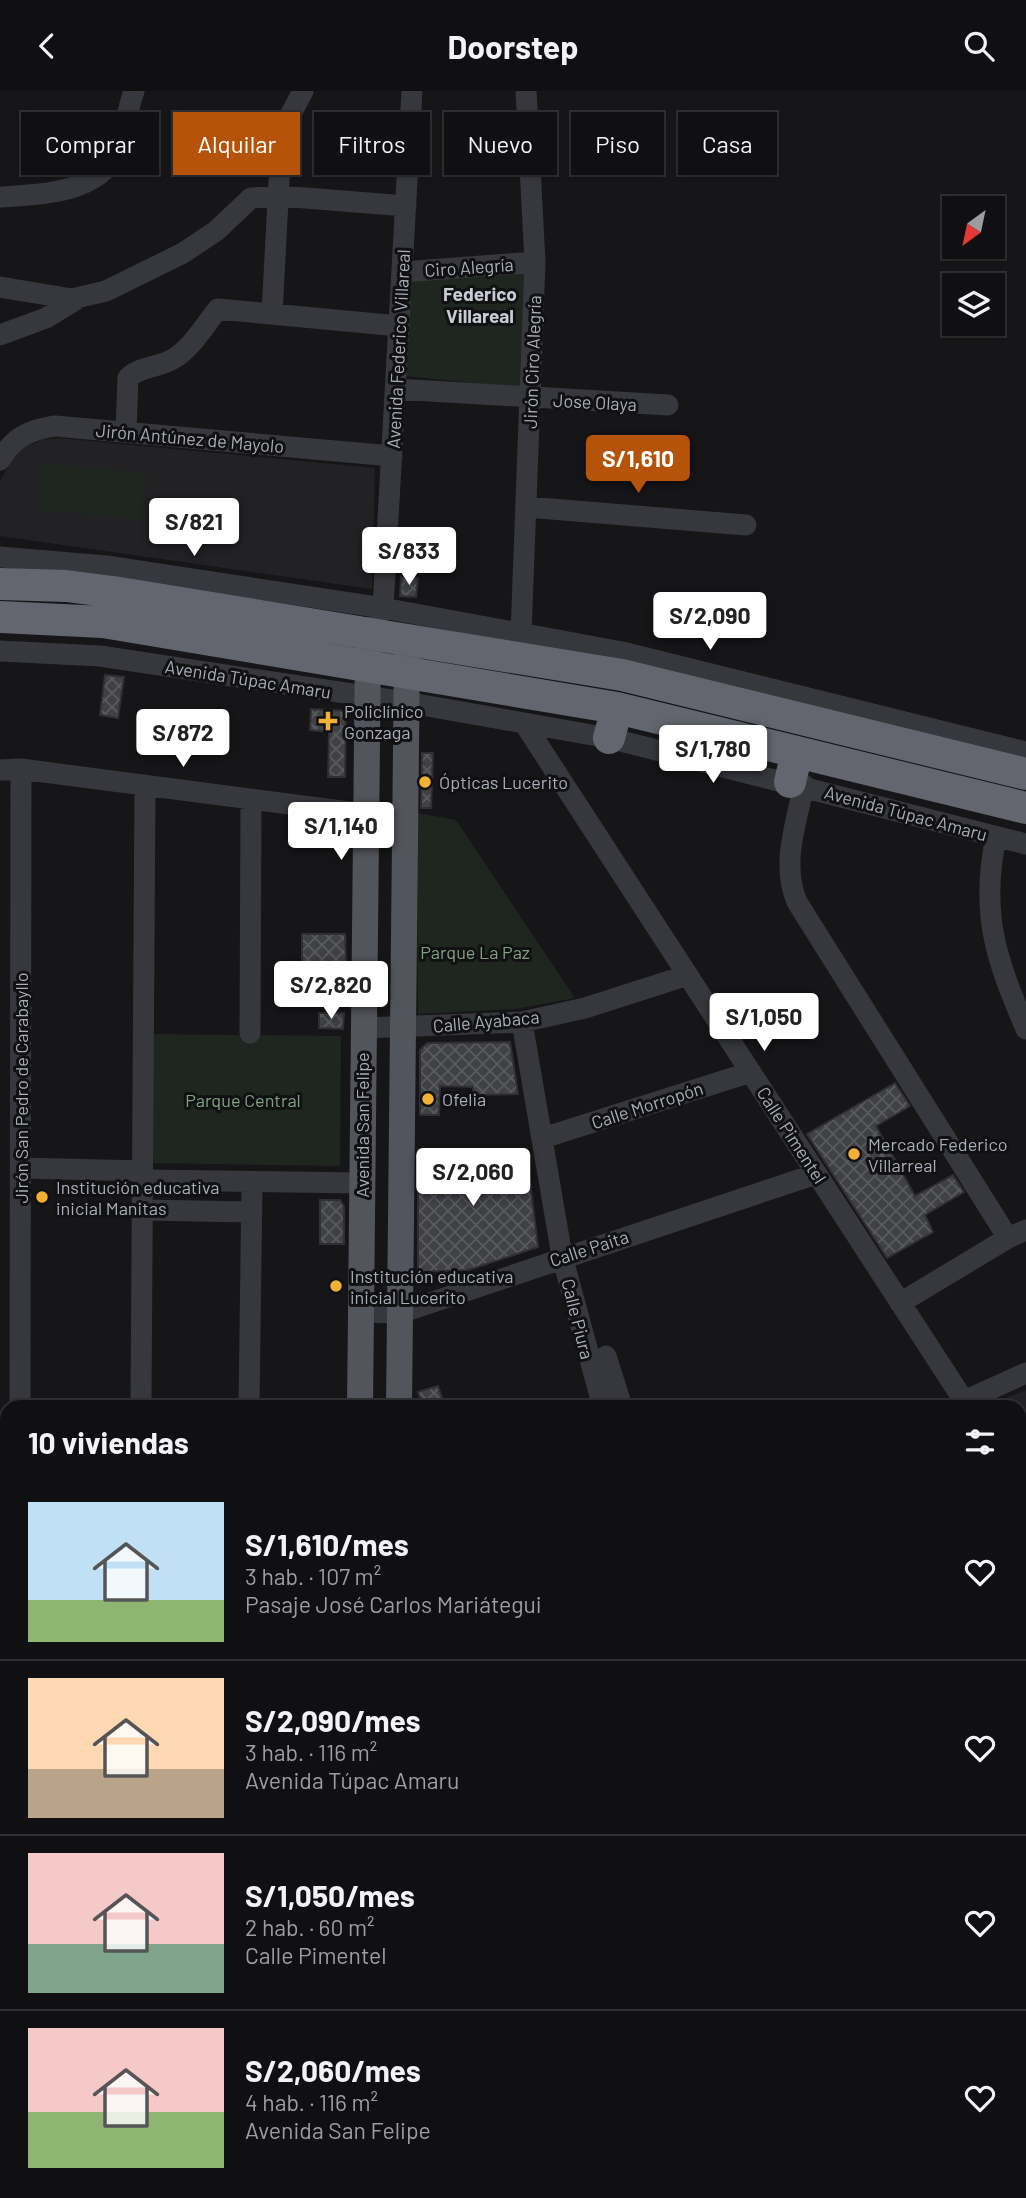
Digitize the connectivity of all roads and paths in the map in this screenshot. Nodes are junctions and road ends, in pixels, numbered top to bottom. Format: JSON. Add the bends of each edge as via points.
{"nodes":[{"id":1,"x":134,"y":91,"type":"edge"},
{"id":2,"x":303,"y":91,"type":"edge"},
{"id":3,"x":412,"y":91,"type":"edge"},
{"id":4,"x":526,"y":91,"type":"edge"},
{"id":5,"x":280,"y":196,"type":"junction"},
{"id":6,"x":0,"y":197,"type":"edge"},
{"id":7,"x":406,"y":206,"type":"junction"},
{"id":8,"x":535,"y":262,"type":"junction"},
{"id":9,"x":402,"y":272,"type":"junction"},
{"id":10,"x":0,"y":286,"type":"edge"},
{"id":11,"x":77,"y":299,"type":"junction"},
{"id":12,"x":272,"y":314,"type":"junction"},
{"id":13,"x":399,"y":326,"type":"junction"},
{"id":14,"x":0,"y":335,"type":"edge"},
{"id":15,"x":396,"y":389,"type":"junction"},
{"id":16,"x":531,"y":399,"type":"junction"},
{"id":17,"x":668,"y":405,"type":"dead end"},
{"id":18,"x":126,"y":431,"type":"junction"},
{"id":19,"x":393,"y":456,"type":"junction"},
{"id":20,"x":0,"y":460,"type":"edge"},
{"id":21,"x":527,"y":507,"type":"junction"},
{"id":22,"x":746,"y":525,"type":"dead end"},
{"id":23,"x":0,"y":557,"type":"edge"},
{"id":24,"x":0,"y":584,"type":"edge"},
{"id":25,"x":0,"y":617,"type":"edge"},
{"id":26,"x":376,"y":620,"type":"junction"},
{"id":27,"x":521,"y":634,"type":"junction"},
{"id":28,"x":408,"y":639,"type":"junction"},
{"id":29,"x":0,"y":651,"type":"edge"},
{"id":30,"x":367,"y":664,"type":"junction"},
{"id":31,"x":405,"y":687,"type":"junction"},
{"id":32,"x":366,"y":696,"type":"junction"},
{"id":33,"x":766,"y":699,"type":"junction"},
{"id":34,"x":617,"y":708,"type":"junction"},
{"id":35,"x":524,"y":723,"type":"junction"},
{"id":36,"x":919,"y":737,"type":"junction"},
{"id":37,"x":609,"y":738,"type":"junction"},
{"id":38,"x":1026,"y":752,"type":"edge"},
{"id":39,"x":10,"y":770,"type":"edge"},
{"id":40,"x":797,"y":773,"type":"junction"},
{"id":41,"x":1026,"y":774,"type":"edge"},
{"id":42,"x":145,"y":785,"type":"junction"},
{"id":43,"x":251,"y":799,"type":"junction"},
{"id":44,"x":1026,"y":808,"type":"edge"},
{"id":45,"x":365,"y":814,"type":"junction"},
{"id":46,"x":996,"y":837,"type":"junction"},
{"id":47,"x":1026,"y":844,"type":"edge"},
{"id":48,"x":688,"y":975,"type":"junction"},
{"id":49,"x":522,"y":1022,"type":"junction"},
{"id":50,"x":402,"y":1027,"type":"junction"},
{"id":51,"x":363,"y":1028,"type":"junction"},
{"id":52,"x":1026,"y":1029,"type":"edge"},
{"id":53,"x":250,"y":1033,"type":"dead end"},
{"id":54,"x":751,"y":1072,"type":"junction"},
{"id":55,"x":543,"y":1137,"type":"junction"},
{"id":56,"x":20,"y":1168,"type":"junction"},
{"id":57,"x":817,"y":1174,"type":"junction"},
{"id":58,"x":143,"y":1176,"type":"junction"},
{"id":59,"x":252,"y":1182,"type":"junction"},
{"id":60,"x":362,"y":1183,"type":"junction"},
{"id":61,"x":143,"y":1210,"type":"junction"},
{"id":62,"x":252,"y":1212,"type":"junction"},
{"id":63,"x":1017,"y":1234,"type":"edge"},
{"id":64,"x":10,"y":1238,"type":"edge"},
{"id":65,"x":562,"y":1256,"type":"junction"},
{"id":66,"x":900,"y":1303,"type":"junction"},
{"id":67,"x":361,"y":1312,"type":"junction"},
{"id":68,"x":400,"y":1313,"type":"junction"},
{"id":69,"x":10,"y":1350,"type":"edge"},
{"id":70,"x":606,"y":1356,"type":"dead end"},
{"id":71,"x":1026,"y":1373,"type":"edge"},
{"id":72,"x":19,"y":1400,"type":"edge"},
{"id":73,"x":141,"y":1400,"type":"edge"},
{"id":74,"x":249,"y":1400,"type":"edge"},
{"id":75,"x":360,"y":1400,"type":"edge"},
{"id":76,"x":399,"y":1400,"type":"edge"},
{"id":77,"x":601,"y":1400,"type":"edge"},
{"id":78,"x":620,"y":1400,"type":"edge"},
{"id":79,"x":963,"y":1400,"type":"edge"},
{"id":80,"x":974,"y":1400,"type":"edge"}],
"edges":[{"from":1,"to":6,"type":"street","via":[[116,155],[107,167],[76,185],[47,194]]},
{"from":2,"to":5,"type":"street","via":[[281,143]]},
{"from":3,"to":7,"type":"street","name":"Avenida Federico Villareal"},
{"from":4,"to":8,"type":"street","name":"Jirón Ciro Alegría"},
{"from":5,"to":7,"type":"street"},
{"from":5,"to":11,"type":"street","via":[[251,198],[216,231],[183,253],[118,286]]},
{"from":5,"to":12,"type":"street"},
{"from":7,"to":9,"type":"street","name":"Avenida Federico Villareal"},
{"from":8,"to":9,"type":"street","name":"Ciro Alegría"},
{"from":8,"to":16,"type":"street","name":"Jirón Ciro Alegría"},
{"from":9,"to":13,"type":"street","name":"Avenida Federico Villareal"},
{"from":10,"to":11,"type":"street"},
{"from":11,"to":14,"type":"street","via":[[46,318]]},
{"from":12,"to":13,"type":"street"},
{"from":12,"to":18,"type":"street","via":[[218,309],[176,358],[136,370],[128,378]]},
{"from":13,"to":15,"type":"street","name":"Avenida Federico Villareal"},
{"from":15,"to":16,"type":"street","name":"Jose Olaya"},
{"from":15,"to":19,"type":"street","name":"Avenida Federico Villareal"},
{"from":16,"to":17,"type":"street","name":"Jose Olaya"},
{"from":16,"to":21,"type":"street","name":"Jirón Ciro Alegría"},
{"from":18,"to":19,"type":"street","name":"Jirón Antúnez de Mayolo"},
{"from":18,"to":20,"type":"street","name":"Jirón Antúnez de Mayolo","via":[[31,429],[15,440]]},
{"from":19,"to":26,"type":"street","name":"Avenida Federico Villareal"},
{"from":21,"to":22,"type":"street"},
{"from":21,"to":27,"type":"street","name":"Jirón Ciro Alegría"},
{"from":23,"to":26,"type":"street","via":[[106,566]]},
{"from":24,"to":26,"type":"highway","via":[[66,586]]},
{"from":25,"to":30,"type":"highway","name":"Avenida Túpac Amaru","via":[[103,622]]},
{"from":26,"to":27,"type":"street"},
{"from":26,"to":28,"type":"highway"},
{"from":26,"to":30,"type":"main road","name":"Avenida San Felipe"},
{"from":27,"to":33,"type":"street","via":[[622,652]]},
{"from":28,"to":31,"type":"main road"},
{"from":28,"to":33,"type":"highway"},
{"from":29,"to":32,"type":"street","name":"Avenida Túpac Amaru","via":[[100,656]]},
{"from":30,"to":31,"type":"highway","name":"Avenida Túpac Amaru"},
{"from":30,"to":32,"type":"main road","name":"Avenida San Felipe"},
{"from":31,"to":32,"type":"street","name":"Avenida Túpac Amaru"},
{"from":31,"to":34,"type":"highway","name":"Avenida Túpac Amaru"},
{"from":31,"to":35,"type":"street","name":"Avenida Túpac Amaru"},
{"from":31,"to":50,"type":"main road"},
{"from":32,"to":45,"type":"main road","name":"Avenida San Felipe"},
{"from":33,"to":36,"type":"highway"},
{"from":34,"to":37,"type":"highway"},
{"from":34,"to":40,"type":"highway","name":"Avenida Túpac Amaru"},
{"from":35,"to":37,"type":"street","name":"Avenida Túpac Amaru"},
{"from":35,"to":48,"type":"street","name":"Calle Pimentel"},
{"from":36,"to":38,"type":"street"},
{"from":36,"to":41,"type":"highway"},
{"from":37,"to":40,"type":"street","name":"Avenida Túpac Amaru"},
{"from":39,"to":42,"type":"street"},
{"from":39,"to":56,"type":"street","name":"Jirón San Pedro de Carabayllo"},
{"from":40,"to":44,"type":"highway","name":"Avenida Túpac Amaru"},
{"from":40,"to":46,"type":"street","name":"Avenida Túpac Amaru"},
{"from":40,"to":63,"type":"street","via":[[789,859],[789,882],[797,902]]},
{"from":42,"to":43,"type":"street"},
{"from":42,"to":58,"type":"street"},
{"from":43,"to":45,"type":"street"},
{"from":43,"to":53,"type":"street"},
{"from":45,"to":51,"type":"main road","name":"Avenida San Felipe"},
{"from":46,"to":47,"type":"street","name":"Avenida Túpac Amaru"},
{"from":46,"to":52,"type":"street","via":[[989,869],[992,932],[1000,969]]},
{"from":48,"to":49,"type":"street","name":"Calle Ayabaca","via":[[585,1008]]},
{"from":48,"to":54,"type":"street","name":"Calle Pimentel"},
{"from":49,"to":50,"type":"street","name":"Calle Ayabaca"},
{"from":49,"to":55,"type":"street","name":"Calle Piura"},
{"from":50,"to":51,"type":"street","name":"Calle Ayabaca"},
{"from":50,"to":68,"type":"main road"},
{"from":51,"to":60,"type":"main road","name":"Avenida San Felipe"},
{"from":54,"to":55,"type":"street","name":"Calle Morropón"},
{"from":54,"to":57,"type":"street","name":"Calle Pimentel"},
{"from":55,"to":65,"type":"street","name":"Calle Piura"},
{"from":56,"to":58,"type":"street"},
{"from":56,"to":64,"type":"street","name":"Jirón San Pedro de Carabayllo"},
{"from":57,"to":65,"type":"street","name":"Calle Paita"},
{"from":57,"to":66,"type":"street","name":"Calle Pimentel"},
{"from":58,"to":59,"type":"street"},
{"from":58,"to":61,"type":"street"},
{"from":59,"to":60,"type":"street"},
{"from":59,"to":62,"type":"street"},
{"from":60,"to":67,"type":"main road","name":"Avenida San Felipe"},
{"from":61,"to":62,"type":"street"},
{"from":61,"to":73,"type":"street"},
{"from":62,"to":74,"type":"street"},
{"from":63,"to":66,"type":"street"},
{"from":64,"to":69,"type":"street","name":"Jirón San Pedro de Carabayllo"},
{"from":65,"to":68,"type":"street","name":"Calle Paita"},
{"from":65,"to":77,"type":"street","name":"Calle Piura"},
{"from":66,"to":79,"type":"street","name":"Calle Pimentel"},
{"from":67,"to":68,"type":"street","name":"Calle Paita"},
{"from":67,"to":75,"type":"main road","name":"Avenida San Felipe"},
{"from":68,"to":76,"type":"main road"},
{"from":69,"to":72,"type":"street","name":"Jirón San Pedro de Carabayllo"},
{"from":70,"to":78,"type":"street"},
{"from":71,"to":80,"type":"street"}]}
